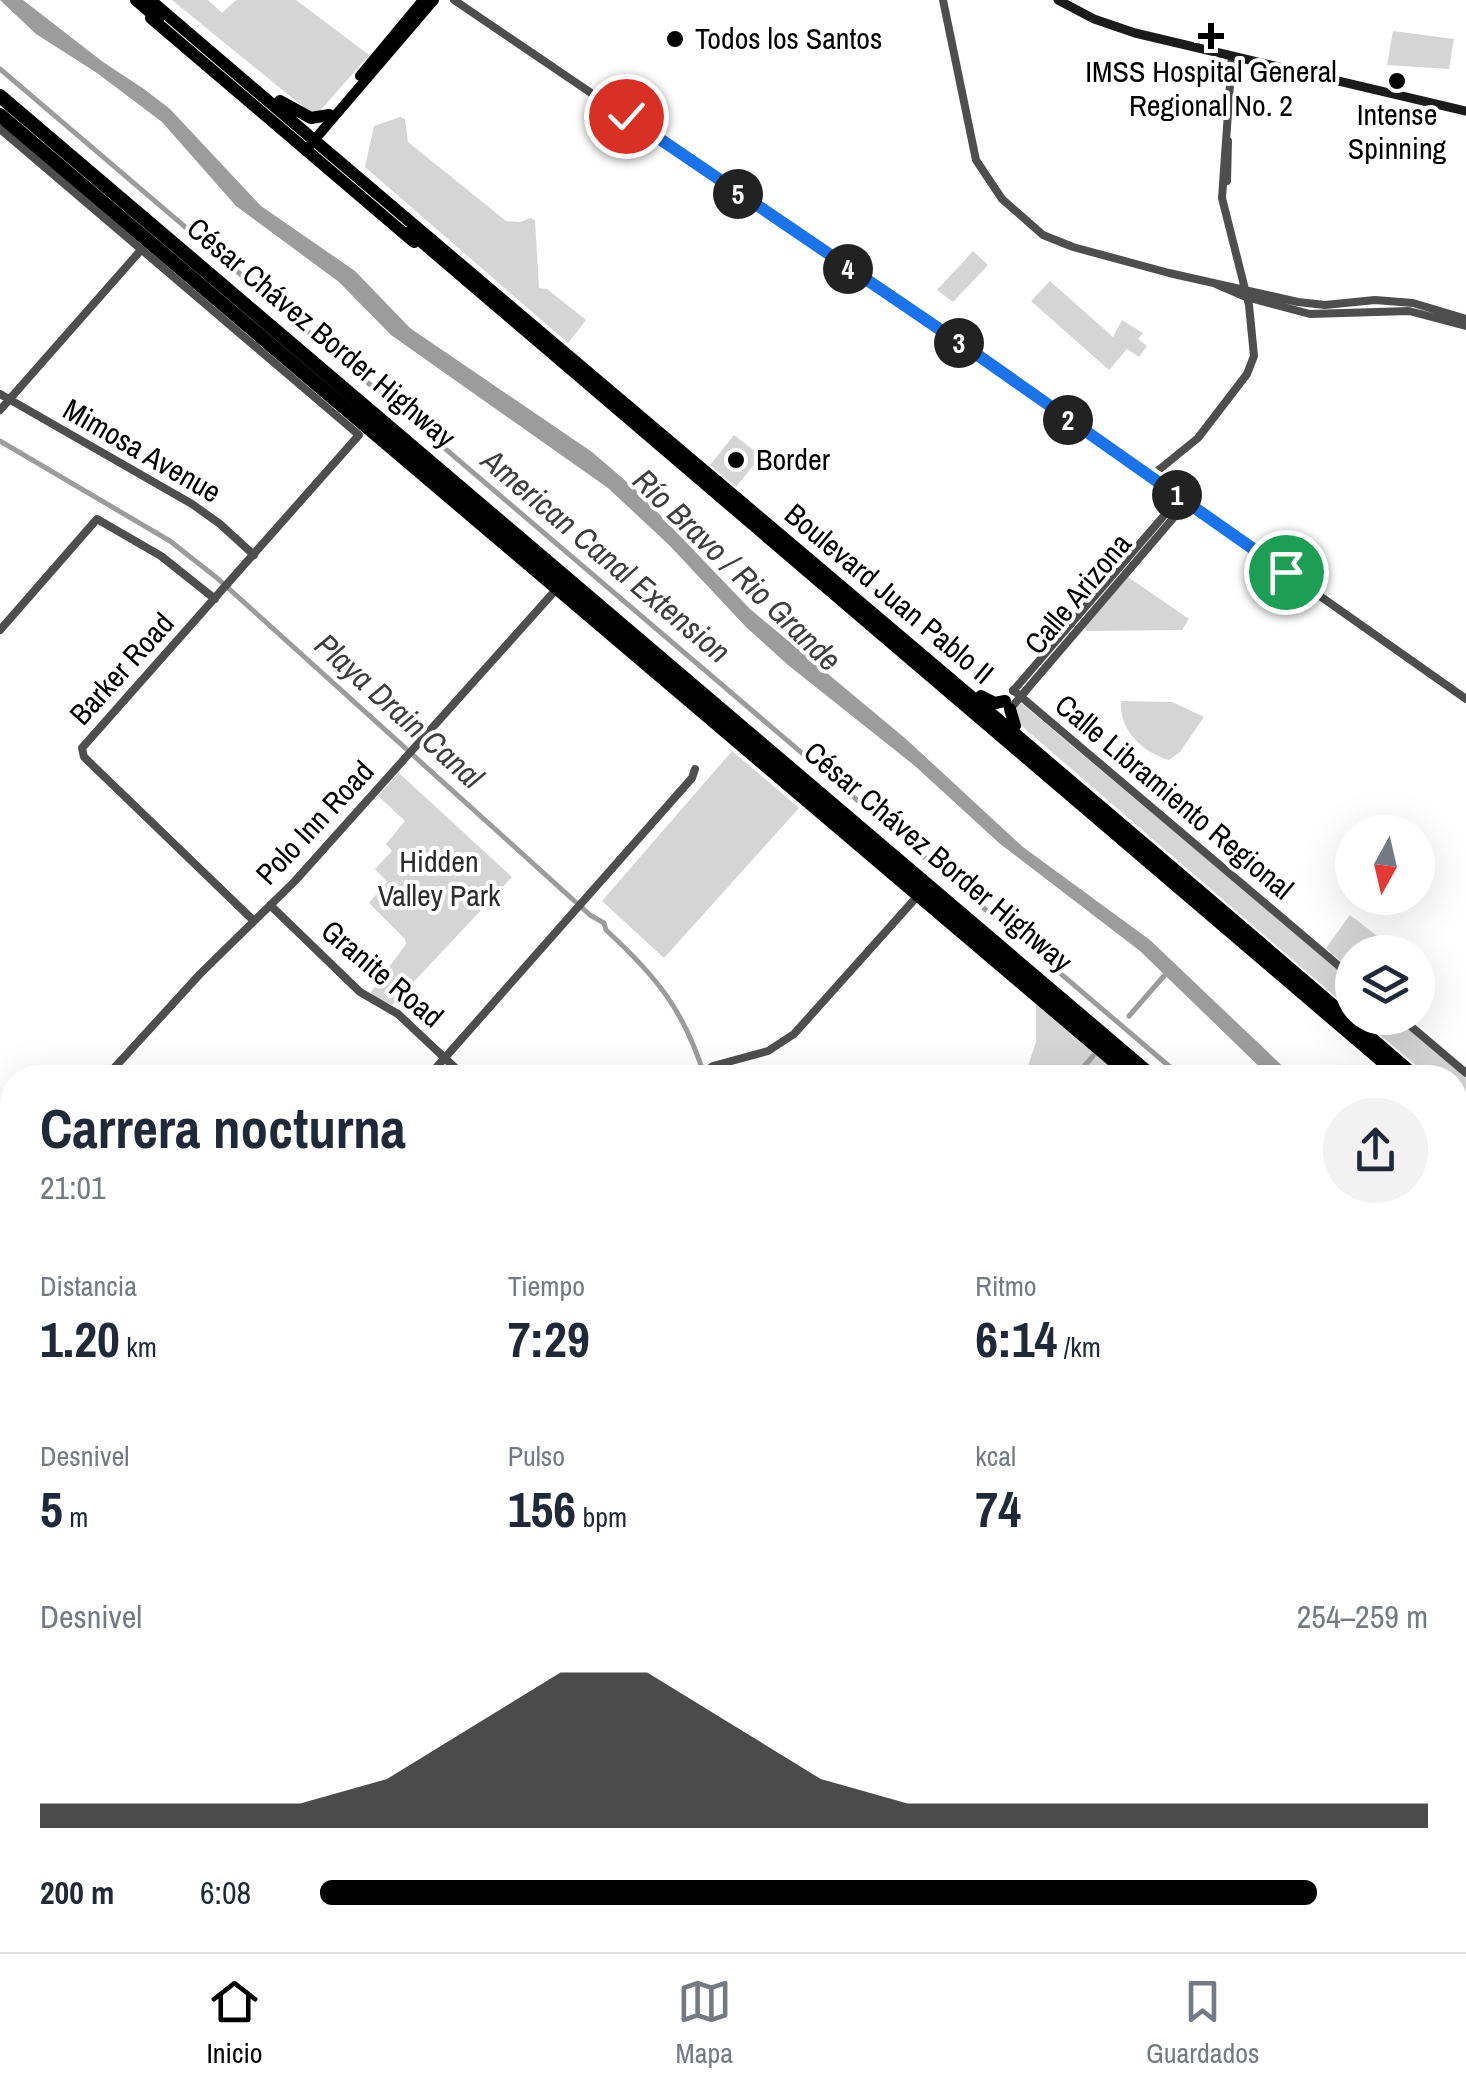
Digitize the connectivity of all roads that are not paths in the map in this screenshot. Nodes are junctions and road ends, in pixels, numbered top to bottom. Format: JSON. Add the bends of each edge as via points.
{"nodes":[{"id":1,"x":133,"y":0,"type":"edge"},
{"id":2,"x":423,"y":0,"type":"edge"},
{"id":3,"x":434,"y":0,"type":"edge"},
{"id":4,"x":454,"y":0,"type":"edge"},
{"id":5,"x":942,"y":0,"type":"edge"},
{"id":6,"x":1058,"y":0,"type":"edge"},
{"id":7,"x":155,"y":5,"type":"edge"},
{"id":8,"x":1232,"y":56,"type":"junction"},
{"id":9,"x":210,"y":57,"type":"junction"},
{"id":10,"x":0,"y":96,"type":"edge"},
{"id":11,"x":280,"y":101,"type":"junction"},
{"id":12,"x":1466,"y":110,"type":"edge"},
{"id":13,"x":328,"y":114,"type":"junction"},
{"id":14,"x":0,"y":116,"type":"edge"},
{"id":15,"x":295,"y":127,"type":"junction"},
{"id":16,"x":0,"y":130,"type":"edge"},
{"id":17,"x":316,"y":134,"type":"junction"},
{"id":18,"x":318,"y":151,"type":"junction"},
{"id":19,"x":141,"y":250,"type":"junction"},
{"id":20,"x":441,"y":254,"type":"junction"},
{"id":21,"x":1251,"y":296,"type":"junction"},
{"id":22,"x":1466,"y":323,"type":"edge"},
{"id":23,"x":0,"y":394,"type":"edge"},
{"id":24,"x":9,"y":400,"type":"junction"},
{"id":25,"x":0,"y":410,"type":"edge"},
{"id":26,"x":1150,"y":477,"type":"junction"},
{"id":27,"x":1183,"y":499,"type":"junction"},
{"id":28,"x":254,"y":556,"type":"junction"},
{"id":29,"x":830,"y":574,"type":"junction"},
{"id":30,"x":553,"y":593,"type":"dead end"},
{"id":31,"x":215,"y":599,"type":"junction"},
{"id":32,"x":0,"y":630,"type":"edge"},
{"id":33,"x":941,"y":686,"type":"junction"},
{"id":34,"x":1466,"y":699,"type":"edge"},
{"id":35,"x":1008,"y":708,"type":"junction"},
{"id":36,"x":695,"y":770,"type":"dead end"},
{"id":37,"x":1054,"y":782,"type":"junction"},
{"id":38,"x":1137,"y":836,"type":"junction"},
{"id":39,"x":914,"y":900,"type":"dead end"},
{"id":40,"x":270,"y":905,"type":"junction"},
{"id":41,"x":254,"y":921,"type":"junction"},
{"id":42,"x":1335,"y":964,"type":"edge"},
{"id":43,"x":1421,"y":1035,"type":"edge"},
{"id":44,"x":445,"y":1058,"type":"junction"},
{"id":45,"x":117,"y":1065,"type":"edge"},
{"id":46,"x":439,"y":1065,"type":"edge"},
{"id":47,"x":452,"y":1065,"type":"edge"},
{"id":48,"x":729,"y":1065,"type":"edge"},
{"id":49,"x":1119,"y":1065,"type":"edge"},
{"id":50,"x":1139,"y":1065,"type":"edge"},
{"id":51,"x":1386,"y":1065,"type":"edge"},
{"id":52,"x":1403,"y":1065,"type":"edge"},
{"id":53,"x":1457,"y":1065,"type":"edge"}],
"edges":[{"from":1,"to":9,"type":"highway"},
{"from":1,"to":15,"type":"highway"},
{"from":2,"to":13,"type":"main road"},
{"from":3,"to":17,"type":"main road"},
{"from":4,"to":26,"type":"street"},
{"from":5,"to":21,"type":"street","via":[[971,148],[1002,199],[1057,242]]},
{"from":6,"to":8,"type":"main road","via":[[1120,29]]},
{"from":7,"to":9,"type":"highway"},
{"from":7,"to":11,"type":"highway"},
{"from":8,"to":12,"type":"main road"},
{"from":8,"to":21,"type":"street","via":[[1222,198]]},
{"from":9,"to":15,"type":"highway"},
{"from":10,"to":50,"type":"highway","name":"César Chávez Border Highway"},
{"from":11,"to":13,"type":"highway","via":[[311,118]]},
{"from":11,"to":15,"type":"highway"},
{"from":13,"to":17,"type":"main road"},
{"from":14,"to":49,"type":"highway","name":"César Chávez Border Highway"},
{"from":15,"to":17,"type":"highway"},
{"from":15,"to":18,"type":"highway"},
{"from":15,"to":18,"type":"highway"},
{"from":16,"to":19,"type":"street"},
{"from":17,"to":18,"type":"highway"},
{"from":17,"to":18,"type":"main road"},
{"from":18,"to":20,"type":"highway","name":"Boulevard Juan Pablo II"},
{"from":18,"to":20,"type":"highway","via":[[416,244]]},
{"from":19,"to":24,"type":"street"},
{"from":19,"to":28,"type":"street","name":"Barker Road","via":[[359,436]]},
{"from":20,"to":29,"type":"highway","name":"Boulevard Juan Pablo II"},
{"from":20,"to":33,"type":"highway","name":"Boulevard Juan Pablo II"},
{"from":21,"to":22,"type":"street","via":[[1325,306],[1420,304]]},
{"from":21,"to":26,"type":"street","via":[[1251,368],[1198,438]]},
{"from":23,"to":24,"type":"street","name":"Mimosa Avenue"},
{"from":24,"to":25,"type":"street"},
{"from":24,"to":28,"type":"street","name":"Mimosa Avenue","via":[[192,504]]},
{"from":26,"to":27,"type":"street"},
{"from":27,"to":34,"type":"street"},
{"from":27,"to":35,"type":"street","name":"Calle Arizona"},
{"from":28,"to":31,"type":"street","name":"Barker Road"},
{"from":29,"to":35,"type":"highway","via":[[981,696]]},
{"from":29,"to":38,"type":"highway","name":"Boulevard Juan Pablo II"},
{"from":30,"to":40,"type":"street","name":"Polo Inn Road"},
{"from":31,"to":32,"type":"street","via":[[100,519]]},
{"from":31,"to":41,"type":"street","name":"Barker Road","via":[[82,752]]},
{"from":33,"to":35,"type":"highway"},
{"from":33,"to":37,"type":"highway","name":"Boulevard Juan Pablo II"},
{"from":35,"to":37,"type":"highway","via":[[1005,729]]},
{"from":35,"to":38,"type":"highway"},
{"from":35,"to":42,"type":"street","name":"Calle Libramiento Regional"},
{"from":36,"to":44,"type":"street"},
{"from":37,"to":51,"type":"highway","name":"Boulevard Juan Pablo II"},
{"from":38,"to":52,"type":"highway","name":"Boulevard Juan Pablo II"},
{"from":39,"to":48,"type":"street","via":[[787,1040]]},
{"from":40,"to":41,"type":"street","name":"Polo Inn Road"},
{"from":40,"to":44,"type":"street","name":"Granite Road","via":[[360,992],[398,1014]]},
{"from":41,"to":45,"type":"street","name":"Polo Inn Road"},
{"from":43,"to":53,"type":"street"},
{"from":44,"to":46,"type":"street"},
{"from":44,"to":47,"type":"street","name":"Granite Road"}]}
